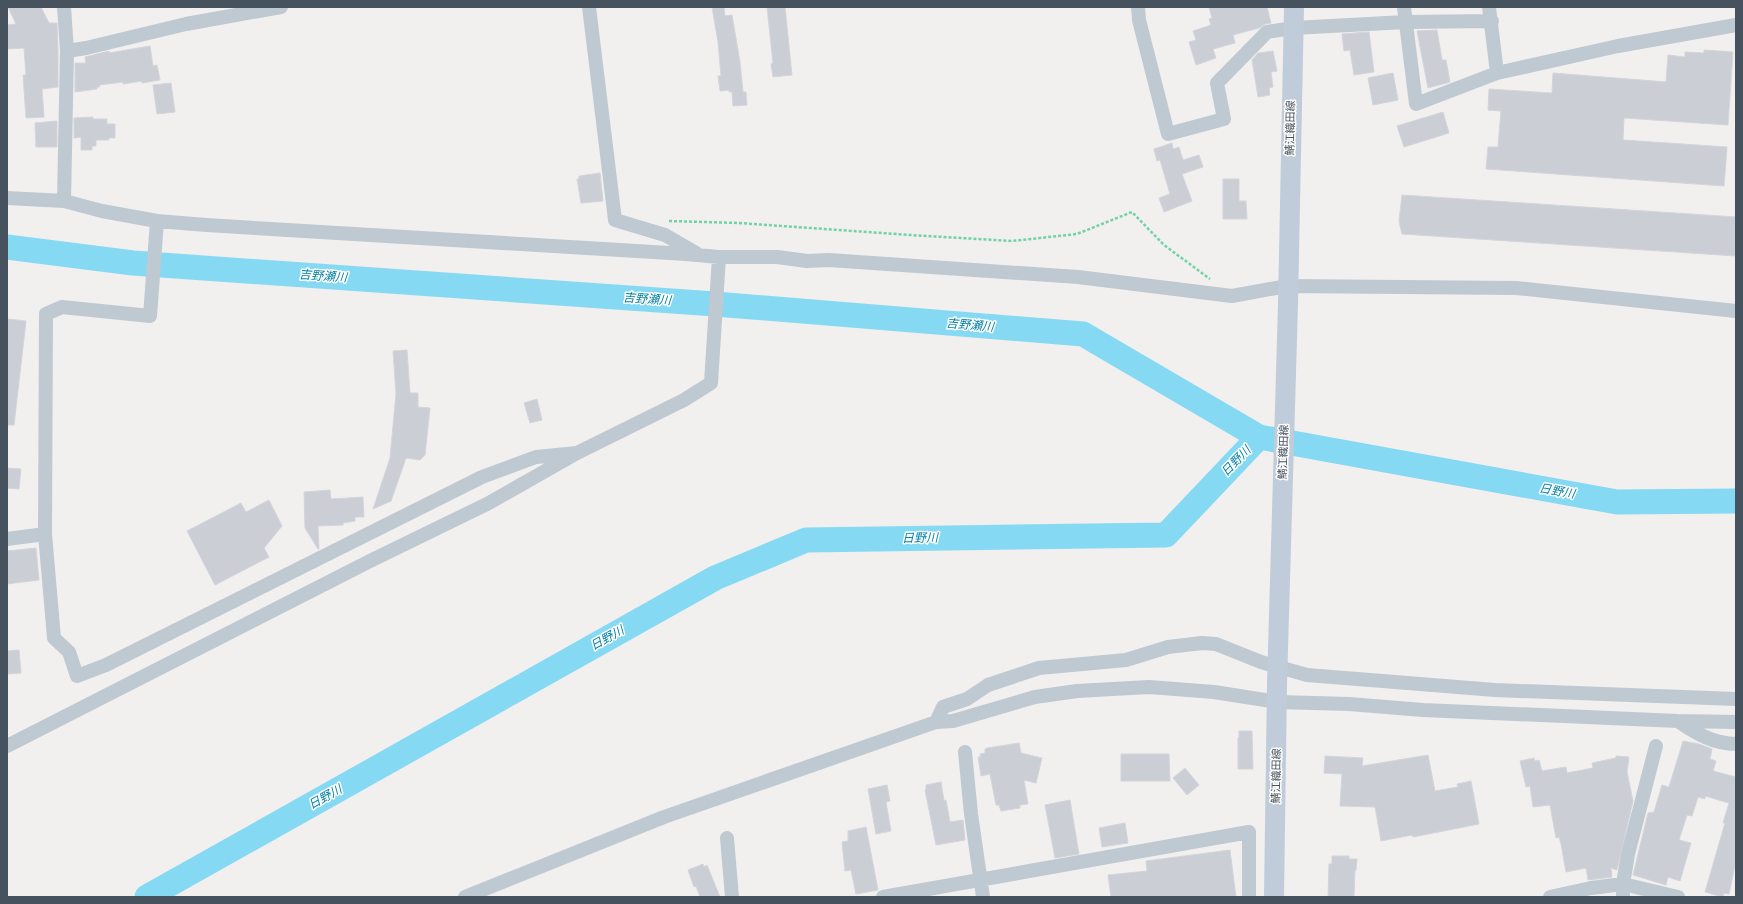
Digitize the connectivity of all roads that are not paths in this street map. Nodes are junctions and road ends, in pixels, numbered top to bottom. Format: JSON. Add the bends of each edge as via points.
{"nodes":[{"id":1,"x":64,"y":7,"type":"edge"},
{"id":2,"x":281,"y":7,"type":"edge"},
{"id":3,"x":589,"y":7,"type":"edge"},
{"id":4,"x":1138,"y":7,"type":"edge"},
{"id":5,"x":1294,"y":7,"type":"edge"},
{"id":6,"x":1404,"y":7,"type":"edge"},
{"id":7,"x":1490,"y":14,"type":"edge"},
{"id":8,"x":1406,"y":22,"type":"junction"},
{"id":9,"x":1736,"y":25,"type":"edge"},
{"id":10,"x":1293,"y":28,"type":"junction"},
{"id":11,"x":67,"y":51,"type":"junction"},
{"id":12,"x":1497,"y":73,"type":"junction"},
{"id":13,"x":7,"y":198,"type":"edge"},
{"id":14,"x":64,"y":201,"type":"junction"},
{"id":15,"x":157,"y":221,"type":"junction"},
{"id":16,"x":700,"y":255,"type":"junction"},
{"id":17,"x":719,"y":257,"type":"junction"},
{"id":18,"x":1287,"y":295,"type":"junction"},
{"id":19,"x":1736,"y":311,"type":"edge"},
{"id":20,"x":577,"y":453,"type":"junction"},
{"id":21,"x":45,"y":534,"type":"junction"},
{"id":22,"x":7,"y":539,"type":"edge"},
{"id":23,"x":1277,"y":693,"type":"junction"},
{"id":24,"x":1736,"y":699,"type":"edge"},
{"id":25,"x":1678,"y":721,"type":"junction"},
{"id":26,"x":936,"y":722,"type":"junction"},
{"id":27,"x":1736,"y":722,"type":"edge"},
{"id":28,"x":1736,"y":744,"type":"edge"},
{"id":29,"x":7,"y":746,"type":"edge"},
{"id":30,"x":1656,"y":746,"type":"dead end"},
{"id":31,"x":965,"y":752,"type":"dead end"},
{"id":32,"x":727,"y":838,"type":"dead end"},
{"id":33,"x":981,"y":879,"type":"junction"},
{"id":34,"x":1623,"y":890,"type":"edge"},
{"id":35,"x":465,"y":897,"type":"edge"},
{"id":36,"x":732,"y":897,"type":"edge"},
{"id":37,"x":883,"y":897,"type":"edge"},
{"id":38,"x":982,"y":897,"type":"edge"},
{"id":39,"x":1249,"y":897,"type":"edge"},
{"id":40,"x":1274,"y":897,"type":"edge"},
{"id":41,"x":1550,"y":897,"type":"edge"},
{"id":42,"x":1678,"y":897,"type":"edge"}],
"edges":[{"from":1,"to":11,"type":"street"},
{"from":2,"to":11,"type":"street","via":[[186,24]]},
{"from":3,"to":16,"type":"street","via":[[615,220],[666,235]]},
{"from":4,"to":10,"type":"street","via":[[1139,20],[1168,134],[1224,119],[1217,83],[1267,32]]},
{"from":5,"to":10,"type":"main road","name":"鯖江織田線"},
{"from":6,"to":8,"type":"street"},
{"from":7,"to":8,"type":"street"},
{"from":7,"to":12,"type":"street"},
{"from":8,"to":10,"type":"street"},
{"from":8,"to":12,"type":"street","via":[[1416,104]]},
{"from":9,"to":12,"type":"street","via":[[1618,46]]},
{"from":10,"to":18,"type":"main road","name":"鯖江織田線"},
{"from":11,"to":14,"type":"street"},
{"from":13,"to":14,"type":"street"},
{"from":14,"to":15,"type":"street"},
{"from":15,"to":16,"type":"street"},
{"from":15,"to":21,"type":"street","via":[[150,316],[62,307],[46,314]]},
{"from":16,"to":17,"type":"street"},
{"from":17,"to":18,"type":"street","via":[[777,257],[807,261],[829,260],[1078,276],[1232,296]]},
{"from":17,"to":20,"type":"street","via":[[711,383],[684,400]]},
{"from":18,"to":19,"type":"street","via":[[1516,288]]},
{"from":18,"to":23,"type":"main road","name":"鯖江織田線","bridge":true},
{"from":20,"to":21,"type":"street","via":[[536,456],[482,478],[106,665],[77,676],[69,652],[54,638]]},
{"from":20,"to":29,"type":"street","via":[[487,504]]},
{"from":21,"to":22,"type":"street"},
{"from":23,"to":25,"type":"street","via":[[1349,704],[1423,710]]},
{"from":23,"to":26,"type":"street","via":[[1149,687],[1077,691],[1035,697],[953,721]]},
{"from":23,"to":40,"type":"main road","name":"鯖江織田線"},
{"from":24,"to":26,"type":"street","via":[[1495,690],[1307,675],[1261,662],[1216,644],[1202,643],[1168,647],[1126,660],[1039,668],[988,685],[967,698],[943,707]]},
{"from":25,"to":27,"type":"street"},
{"from":25,"to":28,"type":"street","via":[[1693,732],[1718,742]]},
{"from":26,"to":35,"type":"street","via":[[664,817]]},
{"from":30,"to":34,"type":"street","via":[[1628,854]]},
{"from":31,"to":33,"type":"street"},
{"from":32,"to":36,"type":"street"},
{"from":33,"to":37,"type":"street"},
{"from":33,"to":38,"type":"street"},
{"from":33,"to":39,"type":"street","via":[[1249,832]]},
{"from":34,"to":41,"type":"street","via":[[1591,888]]},
{"from":34,"to":42,"type":"street"}]}
